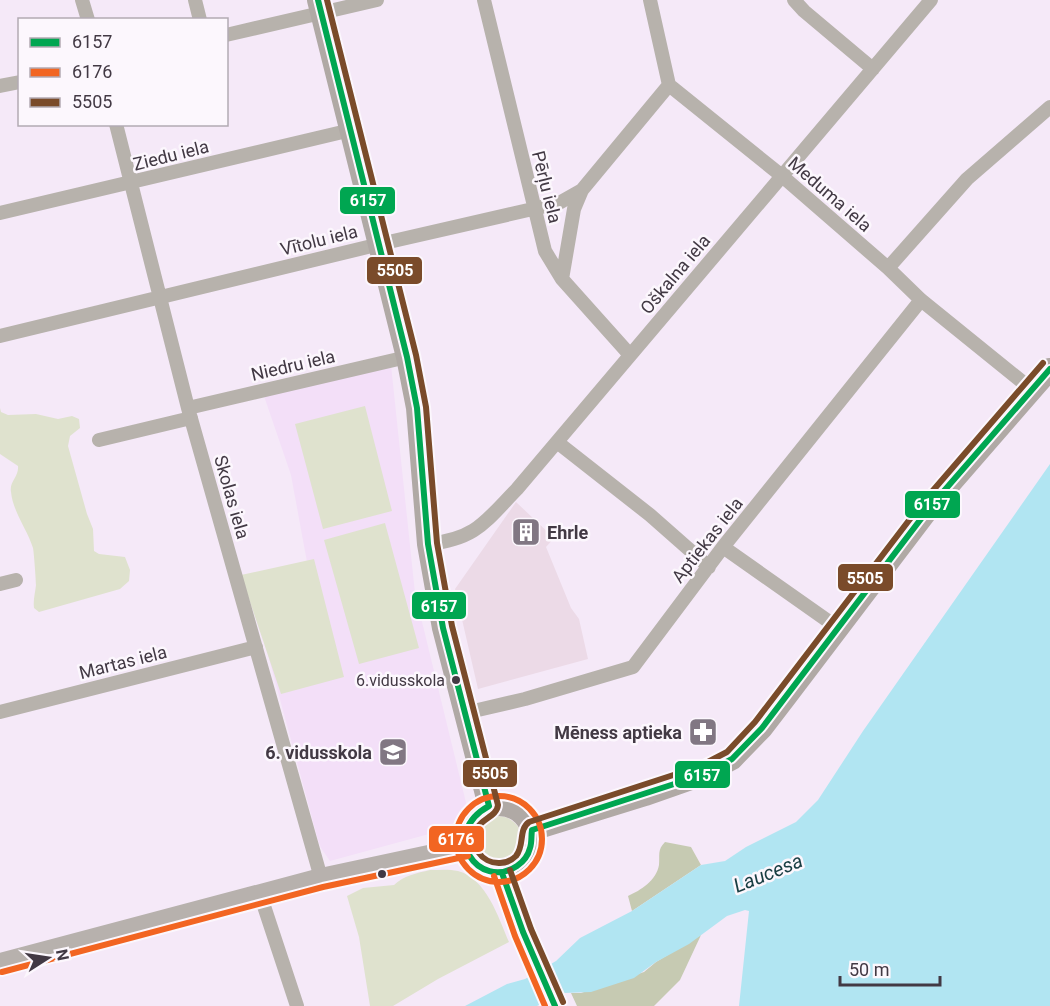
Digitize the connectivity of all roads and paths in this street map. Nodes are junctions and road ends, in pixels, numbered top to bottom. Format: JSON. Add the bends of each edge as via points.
{"nodes":[{"id":1,"x":82,"y":0,"type":"edge"},
{"id":2,"x":195,"y":0,"type":"edge"},
{"id":3,"x":377,"y":0,"type":"edge"},
{"id":4,"x":484,"y":0,"type":"edge"},
{"id":5,"x":650,"y":0,"type":"edge"},
{"id":6,"x":794,"y":0,"type":"edge"},
{"id":7,"x":931,"y":0,"type":"edge"},
{"id":8,"x":320,"y":7,"type":"edge"},
{"id":9,"x":87,"y":18,"type":"edge"},
{"id":10,"x":200,"y":18,"type":"edge"},
{"id":11,"x":228,"y":34,"type":"edge"},
{"id":12,"x":873,"y":69,"type":"junction"},
{"id":13,"x":18,"y":82,"type":"edge"},
{"id":14,"x":669,"y":85,"type":"junction"},
{"id":15,"x":0,"y":86,"type":"edge"},
{"id":16,"x":1050,"y":107,"type":"edge"},
{"id":17,"x":117,"y":126,"type":"edge"},
{"id":18,"x":351,"y":130,"type":"junction"},
{"id":19,"x":782,"y":176,"type":"junction"},
{"id":20,"x":131,"y":183,"type":"junction"},
{"id":21,"x":582,"y":190,"type":"junction"},
{"id":22,"x":534,"y":209,"type":"junction"},
{"id":23,"x":0,"y":213,"type":"edge"},
{"id":24,"x":380,"y":244,"type":"junction"},
{"id":25,"x":888,"y":268,"type":"junction"},
{"id":26,"x":562,"y":279,"type":"junction"},
{"id":27,"x":160,"y":298,"type":"junction"},
{"id":28,"x":921,"y":300,"type":"junction"},
{"id":29,"x":0,"y":336,"type":"edge"},
{"id":30,"x":630,"y":355,"type":"junction"},
{"id":31,"x":407,"y":357,"type":"junction"},
{"id":32,"x":1050,"y":369,"type":"edge"},
{"id":33,"x":1031,"y":389,"type":"junction"},
{"id":34,"x":189,"y":413,"type":"junction"},
{"id":35,"x":99,"y":440,"type":"dead end"},
{"id":36,"x":557,"y":442,"type":"junction"},
{"id":37,"x":428,"y":544,"type":"junction"},
{"id":38,"x":723,"y":547,"type":"junction"},
{"id":39,"x":709,"y":567,"type":"junction"},
{"id":40,"x":16,"y":580,"type":"dead end"},
{"id":41,"x":0,"y":584,"type":"edge"},
{"id":42,"x":838,"y":628,"type":"junction"},
{"id":43,"x":256,"y":647,"type":"junction"},
{"id":44,"x":0,"y":712,"type":"edge"},
{"id":45,"x":465,"y":713,"type":"junction"},
{"id":46,"x":489,"y":806,"type":"junction"},
{"id":47,"x":532,"y":830,"type":"junction"},
{"id":48,"x":465,"y":847,"type":"junction"},
{"id":49,"x":502,"y":873,"type":"junction"},
{"id":50,"x":321,"y":878,"type":"junction"},
{"id":51,"x":260,"y":894,"type":"junction"},
{"id":52,"x":0,"y":963,"type":"edge"},
{"id":53,"x":297,"y":1006,"type":"edge"},
{"id":54,"x":555,"y":1006,"type":"edge"}],
"edges":[{"from":1,"to":9,"type":"street"},
{"from":2,"to":10,"type":"street"},
{"from":3,"to":8,"type":"street"},
{"from":4,"to":22,"type":"street","name":"Pērļu iela"},
{"from":5,"to":14,"type":"street"},
{"from":6,"to":12,"type":"street"},
{"from":7,"to":12,"type":"street","name":"Oškalna iela"},
{"from":8,"to":11,"type":"street"},
{"from":8,"to":18,"type":"main road"},
{"from":12,"to":19,"type":"street","name":"Oškalna iela"},
{"from":13,"to":15,"type":"street"},
{"from":14,"to":19,"type":"street","name":"Meduma iela"},
{"from":14,"to":21,"type":"street","name":"Vītolu iela"},
{"from":16,"to":25,"type":"street","via":[[968,179]]},
{"from":17,"to":20,"type":"street","name":"Skolas iela"},
{"from":18,"to":20,"type":"street","name":"Ziedu iela"},
{"from":18,"to":24,"type":"main road"},
{"from":19,"to":25,"type":"street","name":"Meduma iela"},
{"from":19,"to":30,"type":"street","name":"Oškalna iela"},
{"from":20,"to":23,"type":"street","name":"Ziedu iela"},
{"from":20,"to":27,"type":"street","name":"Skolas iela"},
{"from":21,"to":22,"type":"street","name":"Vītolu iela","via":[[559,203]]},
{"from":21,"to":26,"type":"street","via":[[574,209]]},
{"from":22,"to":24,"type":"street","name":"Vītolu iela"},
{"from":22,"to":26,"type":"street","name":"Pērļu iela","via":[[545,251]]},
{"from":24,"to":27,"type":"street","name":"Vītolu iela"},
{"from":24,"to":31,"type":"main road"},
{"from":25,"to":28,"type":"street","name":"Meduma iela"},
{"from":26,"to":30,"type":"street","name":"Pērļu iela"},
{"from":27,"to":29,"type":"street","name":"Vītolu iela"},
{"from":27,"to":34,"type":"street","name":"Skolas iela"},
{"from":28,"to":33,"type":"street","name":"Meduma iela"},
{"from":28,"to":38,"type":"street","name":"Aptiekas iela"},
{"from":30,"to":36,"type":"street","name":"Oškalna iela"},
{"from":31,"to":34,"type":"street","name":"Niedru iela"},
{"from":31,"to":37,"type":"main road","via":[[417,408]]},
{"from":32,"to":33,"type":"main road"},
{"from":33,"to":42,"type":"main road","via":[[930,507]]},
{"from":34,"to":35,"type":"street","name":"Niedru iela"},
{"from":34,"to":43,"type":"street","name":"Skolas iela"},
{"from":36,"to":37,"type":"street","name":"Oškalna iela","via":[[489,519],[471,533],[448,542]]},
{"from":36,"to":39,"type":"street"},
{"from":37,"to":45,"type":"main road","via":[[443,628]]},
{"from":38,"to":39,"type":"street","name":"Aptiekas iela"},
{"from":38,"to":42,"type":"street"},
{"from":39,"to":45,"type":"street","name":"Aptiekas iela","via":[[633,667]]},
{"from":40,"to":41,"type":"street"},
{"from":42,"to":47,"type":"main road","via":[[762,728],[732,759],[702,775]]},
{"from":43,"to":44,"type":"street","name":"Martas iela"},
{"from":43,"to":50,"type":"street","name":"Skolas iela"},
{"from":45,"to":46,"type":"main road"},
{"from":46,"to":47,"type":"main road","via":[[500,805],[520,812]]},
{"from":46,"to":48,"type":"main road","via":[[467,826]]},
{"from":47,"to":49,"type":"main road","via":[[530,853],[514,870]]},
{"from":48,"to":49,"type":"main road","via":[[483,869]]},
{"from":48,"to":50,"type":"street"},
{"from":49,"to":54,"type":"main road"},
{"from":50,"to":51,"type":"street"},
{"from":51,"to":52,"type":"street"},
{"from":51,"to":53,"type":"street"}]}
